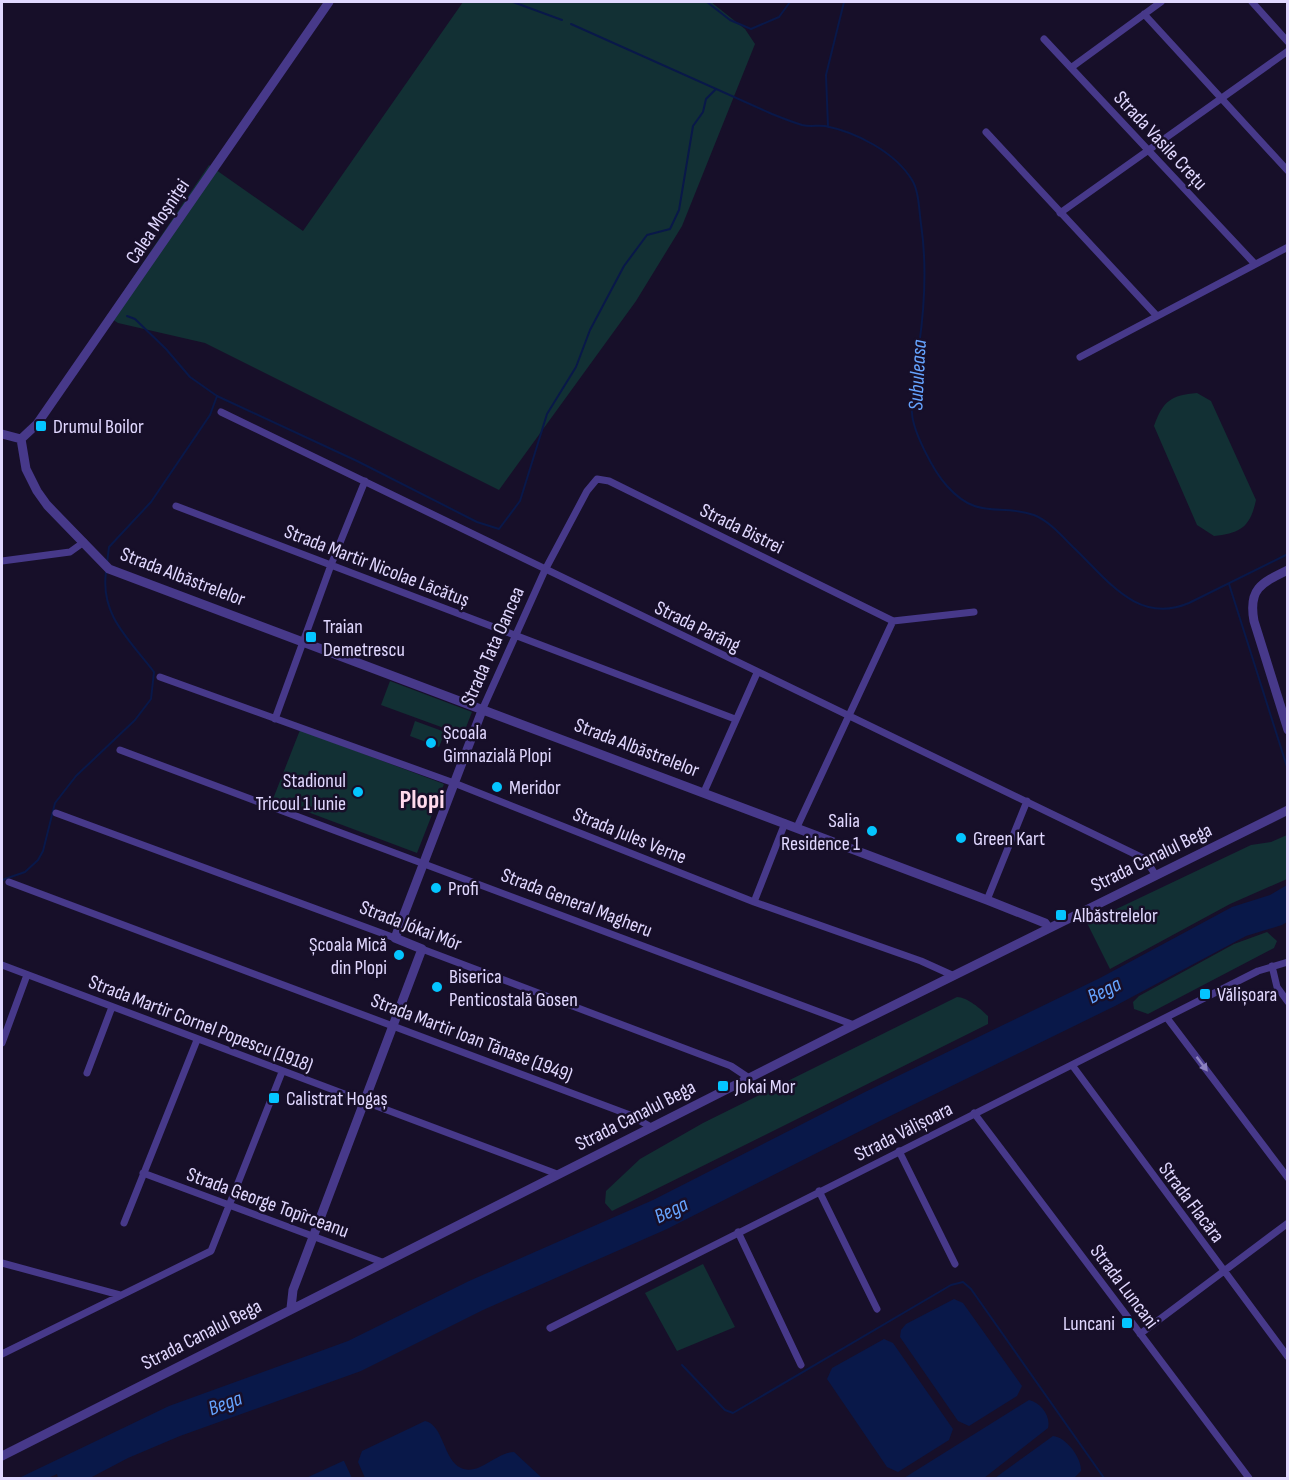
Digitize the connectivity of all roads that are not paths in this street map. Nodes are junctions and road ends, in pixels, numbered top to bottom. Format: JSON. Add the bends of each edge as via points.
{"nodes":[{"id":1,"x":329,"y":2,"type":"edge"},
{"id":2,"x":1161,"y":2,"type":"edge"},
{"id":3,"x":1251,"y":2,"type":"edge"},
{"id":4,"x":1143,"y":14,"type":"junction"},
{"id":5,"x":1044,"y":39,"type":"dead end"},
{"id":6,"x":1287,"y":42,"type":"edge"},
{"id":7,"x":1287,"y":51,"type":"edge"},
{"id":8,"x":1072,"y":67,"type":"junction"},
{"id":9,"x":1221,"y":98,"type":"junction"},
{"id":10,"x":986,"y":132,"type":"dead end"},
{"id":11,"x":1148,"y":150,"type":"junction"},
{"id":12,"x":1287,"y":171,"type":"edge"},
{"id":13,"x":1060,"y":213,"type":"junction"},
{"id":14,"x":1287,"y":247,"type":"edge"},
{"id":15,"x":1254,"y":263,"type":"junction"},
{"id":16,"x":1156,"y":315,"type":"junction"},
{"id":17,"x":1080,"y":357,"type":"dead end"},
{"id":18,"x":221,"y":412,"type":"dead end"},
{"id":19,"x":2,"y":434,"type":"edge"},
{"id":20,"x":21,"y":439,"type":"junction"},
{"id":21,"x":365,"y":481,"type":"junction"},
{"id":22,"x":176,"y":506,"type":"dead end"},
{"id":23,"x":84,"y":542,"type":"junction"},
{"id":24,"x":2,"y":561,"type":"edge"},
{"id":25,"x":330,"y":565,"type":"junction"},
{"id":26,"x":545,"y":570,"type":"junction"},
{"id":27,"x":1287,"y":570,"type":"edge"},
{"id":28,"x":974,"y":612,"type":"dead end"},
{"id":29,"x":893,"y":621,"type":"junction"},
{"id":30,"x":516,"y":634,"type":"junction"},
{"id":31,"x":303,"y":641,"type":"junction"},
{"id":32,"x":757,"y":673,"type":"junction"},
{"id":33,"x":160,"y":677,"type":"dead end"},
{"id":34,"x":483,"y":708,"type":"junction"},
{"id":35,"x":847,"y":716,"type":"junction"},
{"id":36,"x":275,"y":719,"type":"junction"},
{"id":37,"x":735,"y":719,"type":"junction"},
{"id":38,"x":1287,"y":730,"type":"edge"},
{"id":39,"x":120,"y":750,"type":"dead end"},
{"id":40,"x":454,"y":783,"type":"junction"},
{"id":41,"x":704,"y":792,"type":"junction"},
{"id":42,"x":1027,"y":801,"type":"junction"},
{"id":43,"x":1287,"y":810,"type":"edge"},
{"id":44,"x":56,"y":813,"type":"dead end"},
{"id":45,"x":785,"y":823,"type":"junction"},
{"id":46,"x":796,"y":828,"type":"junction"},
{"id":47,"x":424,"y":862,"type":"junction"},
{"id":48,"x":1155,"y":874,"type":"junction"},
{"id":49,"x":9,"y":882,"type":"dead end"},
{"id":50,"x":987,"y":900,"type":"junction"},
{"id":51,"x":754,"y":902,"type":"junction"},
{"id":52,"x":1048,"y":927,"type":"junction"},
{"id":53,"x":395,"y":938,"type":"junction"},
{"id":54,"x":422,"y":949,"type":"junction"},
{"id":55,"x":1287,"y":962,"type":"edge"},
{"id":56,"x":2,"y":966,"type":"edge"},
{"id":57,"x":1272,"y":966,"type":"junction"},
{"id":58,"x":27,"y":975,"type":"junction"},
{"id":59,"x":952,"y":975,"type":"junction"},
{"id":60,"x":1287,"y":1002,"type":"edge"},
{"id":61,"x":112,"y":1007,"type":"junction"},
{"id":62,"x":1167,"y":1018,"type":"junction"},
{"id":63,"x":393,"y":1025,"type":"junction"},
{"id":64,"x":854,"y":1025,"type":"junction"},
{"id":65,"x":197,"y":1040,"type":"junction"},
{"id":66,"x":2,"y":1043,"type":"edge"},
{"id":67,"x":1072,"y":1065,"type":"junction"},
{"id":68,"x":282,"y":1072,"type":"junction"},
{"id":69,"x":87,"y":1073,"type":"dead end"},
{"id":70,"x":749,"y":1078,"type":"junction"},
{"id":71,"x":365,"y":1101,"type":"junction"},
{"id":72,"x":974,"y":1113,"type":"junction"},
{"id":73,"x":651,"y":1127,"type":"junction"},
{"id":74,"x":899,"y":1151,"type":"junction"},
{"id":75,"x":143,"y":1173,"type":"junction"},
{"id":76,"x":557,"y":1174,"type":"junction"},
{"id":77,"x":1287,"y":1178,"type":"edge"},
{"id":78,"x":819,"y":1191,"type":"junction"},
{"id":79,"x":229,"y":1207,"type":"junction"},
{"id":80,"x":124,"y":1223,"type":"dead end"},
{"id":81,"x":1287,"y":1223,"type":"edge"},
{"id":82,"x":738,"y":1232,"type":"junction"},
{"id":83,"x":314,"y":1236,"type":"junction"},
{"id":84,"x":382,"y":1262,"type":"junction"},
{"id":85,"x":2,"y":1263,"type":"edge"},
{"id":86,"x":956,"y":1264,"type":"dead end"},
{"id":87,"x":1223,"y":1272,"type":"junction"},
{"id":88,"x":120,"y":1295,"type":"junction"},
{"id":89,"x":291,"y":1308,"type":"junction"},
{"id":90,"x":877,"y":1309,"type":"dead end"},
{"id":91,"x":550,"y":1328,"type":"dead end"},
{"id":92,"x":1140,"y":1334,"type":"junction"},
{"id":93,"x":2,"y":1354,"type":"edge"},
{"id":94,"x":1287,"y":1357,"type":"edge"},
{"id":95,"x":801,"y":1365,"type":"dead end"},
{"id":96,"x":2,"y":1456,"type":"edge"},
{"id":97,"x":1250,"y":1479,"type":"edge"}],
"edges":[{"from":1,"to":20,"type":"street","name":"Calea Moșniței","via":[[98,339],[37,424]]},
{"from":2,"to":4,"type":"street"},
{"from":3,"to":6,"type":"street"},
{"from":4,"to":8,"type":"street"},
{"from":4,"to":9,"type":"street"},
{"from":5,"to":8,"type":"street","name":"Strada Vasile Crețu"},
{"from":7,"to":9,"type":"street"},
{"from":8,"to":11,"type":"street","name":"Strada Vasile Crețu"},
{"from":9,"to":11,"type":"street"},
{"from":9,"to":12,"type":"street"},
{"from":10,"to":13,"type":"street"},
{"from":11,"to":13,"type":"street"},
{"from":11,"to":15,"type":"street","name":"Strada Vasile Crețu"},
{"from":13,"to":16,"type":"street"},
{"from":14,"to":15,"type":"street"},
{"from":15,"to":16,"type":"street"},
{"from":16,"to":17,"type":"street"},
{"from":18,"to":21,"type":"street","name":"Strada Parâng"},
{"from":19,"to":20,"type":"street"},
{"from":20,"to":23,"type":"street","name":"Strada Albăstrelelor","via":[[26,469],[37,491]]},
{"from":21,"to":25,"type":"street"},
{"from":21,"to":26,"type":"street","name":"Strada Parâng"},
{"from":22,"to":25,"type":"street","name":"Strada Martir Nicolae Lăcătuș"},
{"from":23,"to":24,"type":"street","via":[[70,552]]},
{"from":23,"to":31,"type":"street","name":"Strada Albăstrelelor","via":[[109,569]]},
{"from":25,"to":30,"type":"street","name":"Strada Martir Nicolae Lăcătuș"},
{"from":25,"to":31,"type":"street"},
{"from":26,"to":29,"type":"street","name":"Strada Bistrei","via":[[586,491],[597,479],[604,479]]},
{"from":26,"to":30,"type":"street","name":"Strada Tata Oancea"},
{"from":26,"to":32,"type":"street","name":"Strada Parâng"},
{"from":27,"to":38,"type":"street","via":[[1263,582],[1252,603]]},
{"from":28,"to":29,"type":"street"},
{"from":29,"to":35,"type":"street"},
{"from":30,"to":34,"type":"street","name":"Strada Tata Oancea"},
{"from":30,"to":37,"type":"street","name":"Strada Martir Nicolae Lăcătuș"},
{"from":31,"to":34,"type":"street","name":"Strada Albăstrelelor"},
{"from":31,"to":36,"type":"street"},
{"from":32,"to":35,"type":"street","name":"Strada Parâng"},
{"from":32,"to":37,"type":"street"},
{"from":33,"to":36,"type":"street","name":"Strada Jules Verne"},
{"from":34,"to":40,"type":"street","name":"Strada Tata Oancea"},
{"from":34,"to":41,"type":"street","name":"Strada Albăstrelelor"},
{"from":35,"to":42,"type":"street","name":"Strada Parâng"},
{"from":35,"to":46,"type":"street"},
{"from":36,"to":40,"type":"street","name":"Strada Jules Verne"},
{"from":37,"to":41,"type":"street"},
{"from":39,"to":47,"type":"street","name":"Strada General Magheru"},
{"from":40,"to":47,"type":"street","name":"Strada Tata Oancea"},
{"from":40,"to":51,"type":"street","name":"Strada Jules Verne"},
{"from":41,"to":45,"type":"street","name":"Strada Albăstrelelor"},
{"from":42,"to":48,"type":"street","name":"Strada Parâng","via":[[1145,859]]},
{"from":42,"to":50,"type":"street"},
{"from":43,"to":48,"type":"street","name":"Strada Canalul Bega"},
{"from":44,"to":53,"type":"street","name":"Strada Jókai Mór"},
{"from":45,"to":46,"type":"street","name":"Strada Albăstrelelor"},
{"from":45,"to":51,"type":"street"},
{"from":46,"to":50,"type":"street","name":"Strada Albăstrelelor"},
{"from":47,"to":53,"type":"street","name":"Strada Tata Oancea"},
{"from":47,"to":64,"type":"street","name":"Strada General Magheru"},
{"from":48,"to":52,"type":"street","name":"Strada Canalul Bega"},
{"from":49,"to":63,"type":"street","name":"Strada Martir Ioan Tănase (1949)"},
{"from":50,"to":52,"type":"street","name":"Strada Albăstrelelor"},
{"from":51,"to":59,"type":"street","name":"Strada Jules Verne"},
{"from":52,"to":59,"type":"street","name":"Strada Canalul Bega"},
{"from":53,"to":54,"type":"street","name":"Strada Jókai Mór"},
{"from":54,"to":63,"type":"street"},
{"from":54,"to":70,"type":"street","name":"Strada Jókai Mór","via":[[731,1066]]},
{"from":55,"to":57,"type":"street","name":"Strada Vălișoara"},
{"from":56,"to":58,"type":"street","name":"Strada Martir Cornel Popescu (1918)"},
{"from":57,"to":60,"type":"street","via":[[1277,987]]},
{"from":57,"to":62,"type":"street","name":"Strada Vălișoara"},
{"from":58,"to":61,"type":"street","name":"Strada Martir Cornel Popescu (1918)"},
{"from":58,"to":66,"type":"street"},
{"from":59,"to":64,"type":"street","name":"Strada Canalul Bega"},
{"from":61,"to":65,"type":"street","name":"Strada Martir Cornel Popescu (1918)"},
{"from":61,"to":69,"type":"street"},
{"from":62,"to":67,"type":"street","name":"Strada Vălișoara"},
{"from":62,"to":77,"type":"street","one_way":true},
{"from":63,"to":71,"type":"street"},
{"from":63,"to":73,"type":"street","name":"Strada Martir Ioan Tănase (1949)","via":[[630,1114]]},
{"from":64,"to":70,"type":"street","name":"Strada Canalul Bega"},
{"from":65,"to":68,"type":"street","name":"Strada Martir Cornel Popescu (1918)"},
{"from":65,"to":75,"type":"street"},
{"from":67,"to":72,"type":"street","name":"Strada Vălișoara"},
{"from":67,"to":87,"type":"street","name":"Strada Flacăra"},
{"from":68,"to":71,"type":"street","name":"Strada Martir Cornel Popescu (1918)"},
{"from":68,"to":79,"type":"street"},
{"from":70,"to":73,"type":"street","name":"Strada Canalul Bega"},
{"from":71,"to":76,"type":"street","name":"Strada Martir Cornel Popescu (1918)"},
{"from":71,"to":83,"type":"street"},
{"from":72,"to":74,"type":"street","name":"Strada Vălișoara"},
{"from":72,"to":92,"type":"street","name":"Strada Luncani"},
{"from":73,"to":76,"type":"street","name":"Strada Canalul Bega"},
{"from":74,"to":78,"type":"street","name":"Strada Vălișoara"},
{"from":74,"to":86,"type":"street"},
{"from":75,"to":79,"type":"street","name":"Strada George Topîrceanu"},
{"from":75,"to":80,"type":"street"},
{"from":76,"to":84,"type":"street","name":"Strada Canalul Bega"},
{"from":78,"to":82,"type":"street","name":"Strada Vălișoara"},
{"from":78,"to":90,"type":"street"},
{"from":79,"to":83,"type":"street","name":"Strada George Topîrceanu"},
{"from":79,"to":88,"type":"street","via":[[215,1244],[205,1255]]},
{"from":81,"to":87,"type":"street"},
{"from":82,"to":91,"type":"street","name":"Strada Vălișoara"},
{"from":82,"to":95,"type":"street"},
{"from":83,"to":84,"type":"street","name":"Strada George Topîrceanu"},
{"from":83,"to":89,"type":"street","via":[[293,1290]]},
{"from":84,"to":89,"type":"street","name":"Strada Canalul Bega"},
{"from":85,"to":88,"type":"street"},
{"from":87,"to":92,"type":"street"},
{"from":87,"to":94,"type":"street","name":"Strada Flacăra"},
{"from":88,"to":93,"type":"street"},
{"from":89,"to":96,"type":"street","name":"Strada Canalul Bega"},
{"from":92,"to":97,"type":"street","name":"Strada Luncani"}]}
